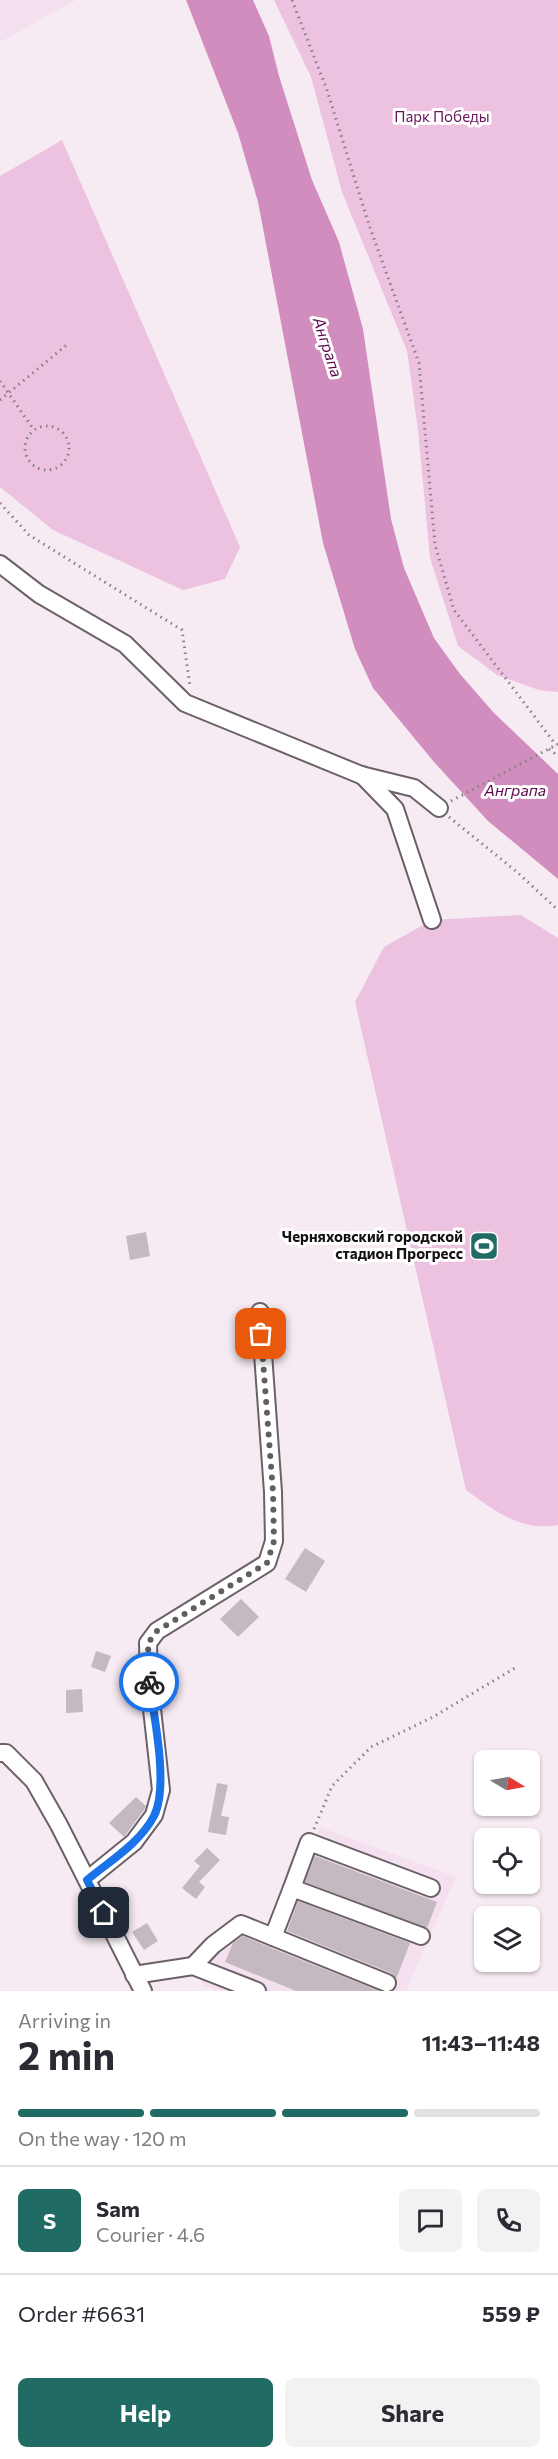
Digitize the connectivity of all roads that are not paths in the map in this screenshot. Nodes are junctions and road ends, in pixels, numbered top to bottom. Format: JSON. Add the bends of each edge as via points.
{"nodes":[{"id":1,"x":0,"y":564,"type":"edge"},
{"id":2,"x":361,"y":775,"type":"junction"},
{"id":3,"x":439,"y":808,"type":"road end"},
{"id":4,"x":432,"y":920,"type":"dead end"},
{"id":5,"x":260,"y":1312,"type":"dead end"},
{"id":6,"x":3,"y":1753,"type":"edge"},
{"id":7,"x":87,"y":1880,"type":"junction"},
{"id":8,"x":292,"y":1888,"type":"junction"},
{"id":9,"x":431,"y":1888,"type":"dead end"},
{"id":10,"x":421,"y":1936,"type":"dead end"},
{"id":11,"x":273,"y":1937,"type":"junction"},
{"id":12,"x":193,"y":1966,"type":"junction"},
{"id":13,"x":134,"y":1975,"type":"junction"},
{"id":14,"x":387,"y":1983,"type":"dead end"},
{"id":15,"x":143,"y":1991,"type":"edge"},
{"id":16,"x":257,"y":1991,"type":"edge"}],
"edges":[{"from":1,"to":2,"type":"lane","via":[[39,594],[124,644],[185,703]]},
{"from":2,"to":3,"type":"lane","via":[[414,788]]},
{"from":2,"to":4,"type":"lane","via":[[395,809]]},
{"from":5,"to":7,"type":"lane","via":[[274,1541],[267,1563],[157,1631],[148,1643],[161,1790],[154,1815],[134,1842]]},
{"from":6,"to":7,"type":"lane","via":[[34,1781]]},
{"from":7,"to":13,"type":"lane"},
{"from":8,"to":9,"type":"lane","via":[[309,1842]]},
{"from":8,"to":10,"type":"lane"},
{"from":8,"to":11,"type":"lane"},
{"from":11,"to":12,"type":"lane","via":[[241,1924]]},
{"from":11,"to":14,"type":"lane"},
{"from":12,"to":13,"type":"lane"},
{"from":12,"to":16,"type":"lane"},
{"from":13,"to":15,"type":"lane"}]}
